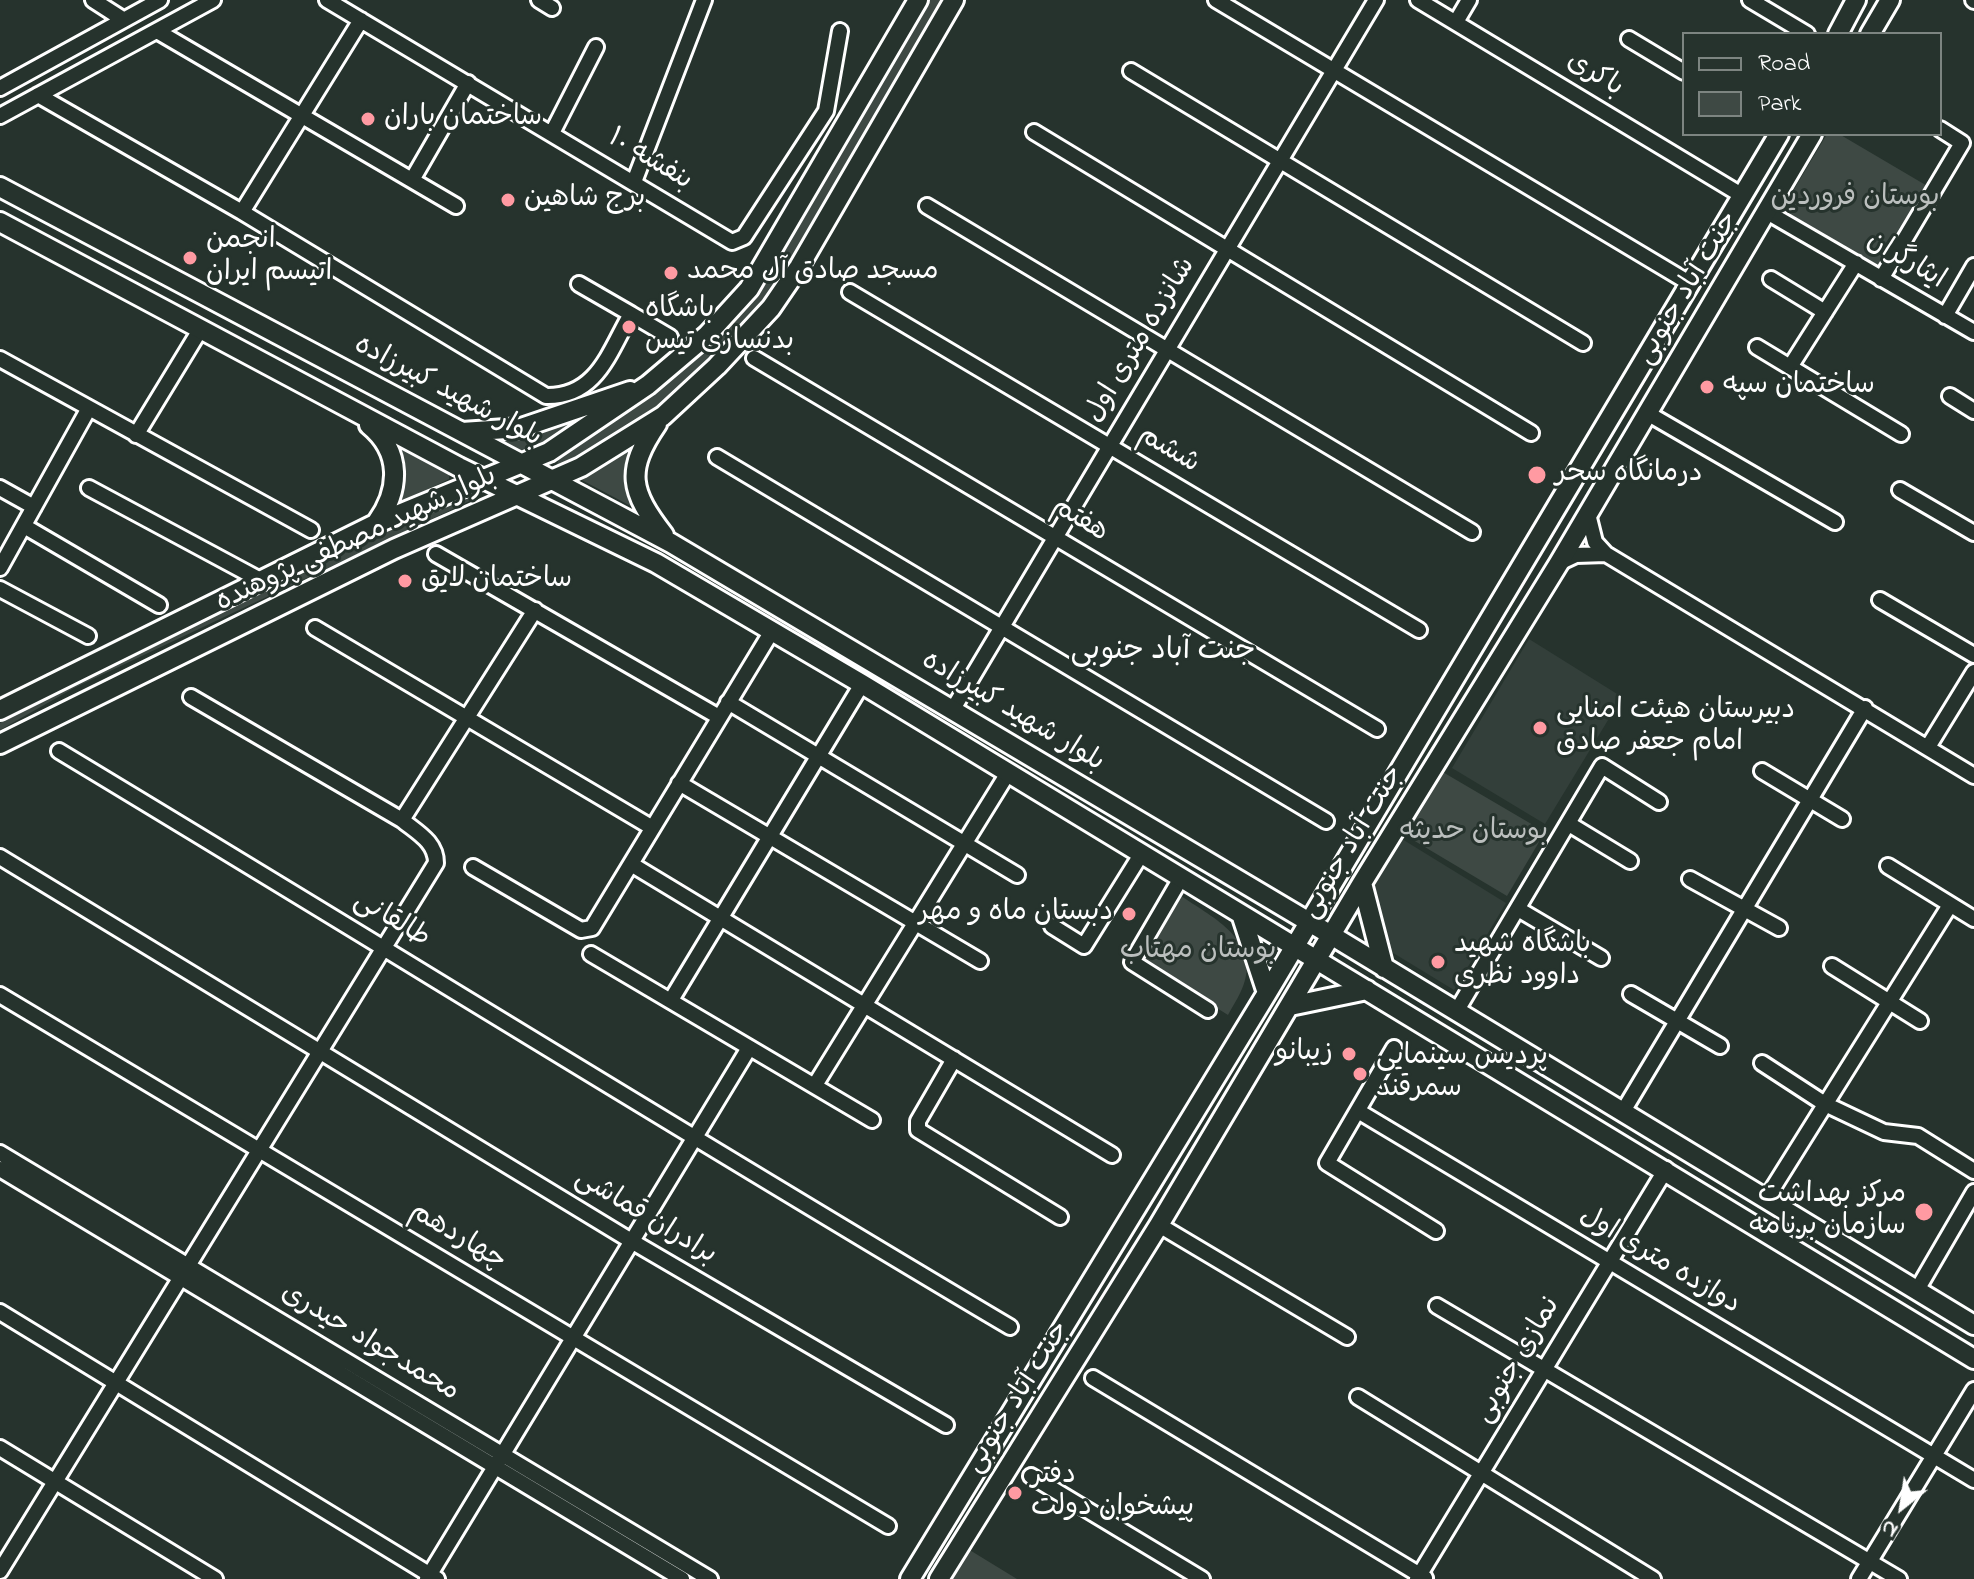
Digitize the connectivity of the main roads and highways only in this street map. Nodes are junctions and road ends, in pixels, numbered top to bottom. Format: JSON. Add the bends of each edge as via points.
{"nodes":[{"id":1,"x":918,"y":0,"type":"edge"},
{"id":2,"x":954,"y":0,"type":"edge"},
{"id":3,"x":1856,"y":0,"type":"edge"},
{"id":4,"x":1890,"y":0,"type":"edge"},
{"id":5,"x":1839,"y":32,"type":"edge"},
{"id":6,"x":1871,"y":32,"type":"edge"},
{"id":7,"x":1778,"y":136,"type":"edge"},
{"id":8,"x":1811,"y":136,"type":"edge"},
{"id":9,"x":2,"y":187,"type":"edge"},
{"id":10,"x":0,"y":222,"type":"edge"},
{"id":11,"x":648,"y":385,"type":"junction"},
{"id":12,"x":348,"y":408,"type":"junction"},
{"id":13,"x":663,"y":416,"type":"junction"},
{"id":14,"x":461,"y":432,"type":"junction"},
{"id":15,"x":523,"y":465,"type":"junction"},
{"id":16,"x":483,"y":478,"type":"junction"},
{"id":17,"x":556,"y":480,"type":"junction"},
{"id":18,"x":520,"y":496,"type":"junction"},
{"id":19,"x":375,"y":524,"type":"junction"},
{"id":20,"x":671,"y":543,"type":"junction"},
{"id":21,"x":0,"y":710,"type":"edge"},
{"id":22,"x":0,"y":744,"type":"edge"},
{"id":23,"x":1362,"y":883,"type":"junction"},
{"id":24,"x":1242,"y":917,"type":"junction"},
{"id":25,"x":1308,"y":922,"type":"junction"},
{"id":26,"x":1331,"y":935,"type":"junction"},
{"id":27,"x":1294,"y":947,"type":"junction"},
{"id":28,"x":1317,"y":960,"type":"junction"},
{"id":29,"x":1384,"y":968,"type":"junction"},
{"id":30,"x":1367,"y":990,"type":"junction"},
{"id":31,"x":1267,"y":993,"type":"junction"},
{"id":32,"x":1290,"y":1006,"type":"junction"},
{"id":33,"x":1974,"y":1325,"type":"edge"},
{"id":34,"x":1974,"y":1359,"type":"edge"},
{"id":35,"x":910,"y":1579,"type":"edge"},
{"id":36,"x":939,"y":1579,"type":"edge"}],
"edges":[{"from":1,"to":11,"type":"main road","name":"بلوار شهید مصطفی پژوهنده","via":[[749,289],[707,335]]},
{"from":2,"to":13,"type":"main road","name":"بلوار شهید مصطفی پژوهنده","via":[[771,308]]},
{"from":3,"to":5,"type":"main road"},
{"from":4,"to":6,"type":"main road"},
{"from":7,"to":25,"type":"main road","name":"جنت آباد جنوبی"},
{"from":8,"to":23,"type":"main road","name":"جنت آباد جنوبی","via":[[1559,563]]},
{"from":9,"to":14,"type":"main road","name":"بلوار شهید کبیرزاده"},
{"from":10,"to":12,"type":"main road","name":"بلوار شهید کبیرزاده"},
{"from":11,"to":14,"type":"main road","via":[[521,428]]},
{"from":11,"to":15,"type":"main road","name":"بلوار شهید مصطفی پژوهنده"},
{"from":12,"to":16,"type":"main road","name":"بلوار شهید کبیرزاده"},
{"from":12,"to":19,"type":"main road","via":[[387,444],[394,465],[392,497]]},
{"from":13,"to":17,"type":"main road","name":"بلوار شهید مصطفی پژوهنده"},
{"from":13,"to":20,"type":"main road","via":[[637,458],[636,485],[637,496]]},
{"from":14,"to":15,"type":"main road","name":"بلوار شهید کبیرزاده"},
{"from":15,"to":16,"type":"main road","name":"بلوار شهید مصطفی پژوهنده"},
{"from":15,"to":17,"type":"main road","name":"بلوار شهید کبیرزاده"},
{"from":16,"to":18,"type":"main road","name":"بلوار شهید کبیرزاده"},
{"from":16,"to":19,"type":"main road","name":"بلوار شهید مصطفی پژوهنده"},
{"from":17,"to":18,"type":"main road","name":"بلوار شهید مصطفی پژوهنده"},
{"from":17,"to":20,"type":"main road","name":"بلوار شهید کبیرزاده"},
{"from":18,"to":22,"type":"main road","name":"بلوار شهید مصطفی پژوهنده","via":[[394,549]]},
{"from":18,"to":24,"type":"main road","name":"بلوار شهید کبیرزاده","via":[[656,563]]},
{"from":19,"to":21,"type":"main road","name":"بلوار شهید مصطفی پژوهنده"},
{"from":20,"to":25,"type":"main road","name":"بلوار شهید کبیرزاده"},
{"from":23,"to":26,"type":"main road","name":"جنت آباد جنوبی"},
{"from":23,"to":29,"type":"main road"},
{"from":24,"to":27,"type":"main road","name":"بلوار شهید کبیرزاده"},
{"from":24,"to":31,"type":"main road"},
{"from":25,"to":26,"type":"main road","name":"بلوار شهید کبیرزاده"},
{"from":25,"to":27,"type":"main road","name":"جنت آباد جنوبی"},
{"from":26,"to":28,"type":"main road","name":"جنت آباد جنوبی"},
{"from":26,"to":29,"type":"main road","name":"بلوار شهید کبیرزاده"},
{"from":27,"to":28,"type":"main road","name":"بلوار شهید کبیرزاده"},
{"from":27,"to":31,"type":"main road","name":"جنت آباد جنوبی"},
{"from":28,"to":30,"type":"main road","name":"بلوار شهید کبیرزاده"},
{"from":28,"to":32,"type":"main road","name":"جنت آباد جنوبی"},
{"from":29,"to":33,"type":"main road","name":"بلوار شهید کبیرزاده"},
{"from":30,"to":32,"type":"main road"},
{"from":30,"to":34,"type":"main road","name":"بلوار شهید کبیرزاده"},
{"from":31,"to":35,"type":"main road","name":"جنت آباد جنوبی"},
{"from":32,"to":36,"type":"main road","name":"جنت آباد جنوبی"}]}
